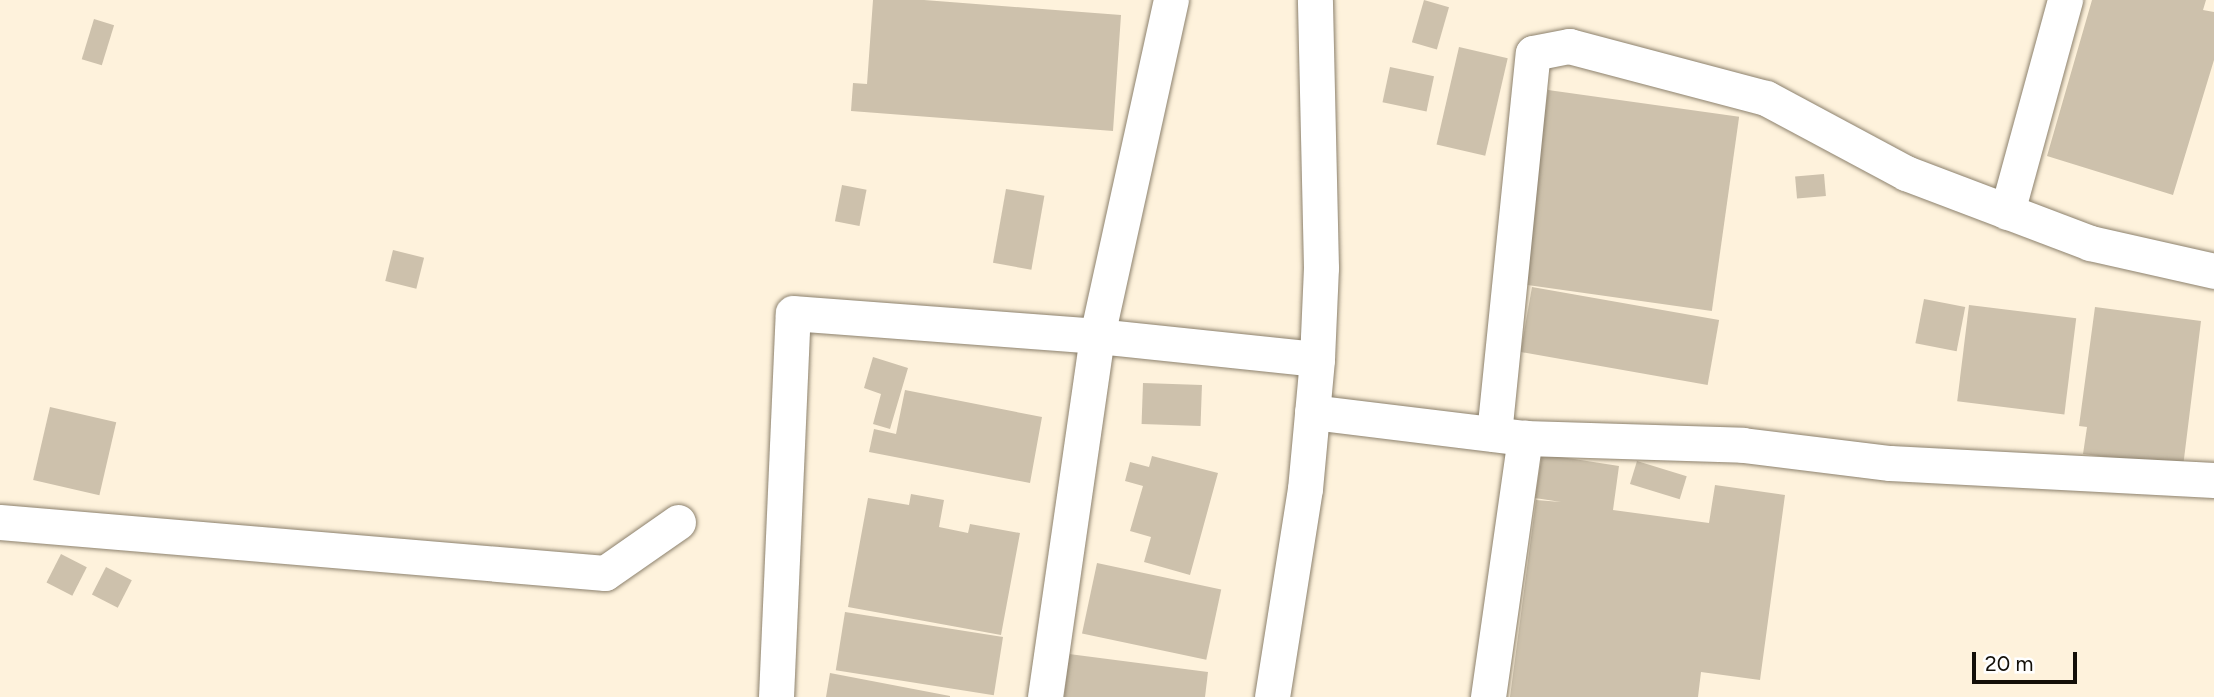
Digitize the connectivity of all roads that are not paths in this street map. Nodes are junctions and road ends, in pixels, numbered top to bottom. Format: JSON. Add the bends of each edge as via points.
{"nodes":[{"id":1,"x":1171,"y":0,"type":"edge"},
{"id":2,"x":1315,"y":0,"type":"edge"},
{"id":3,"x":2065,"y":0,"type":"edge"},
{"id":4,"x":2007,"y":212,"type":"junction"},
{"id":5,"x":2214,"y":271,"type":"edge"},
{"id":6,"x":1097,"y":336,"type":"junction"},
{"id":7,"x":1317,"y":359,"type":"junction"},
{"id":8,"x":1312,"y":412,"type":"junction"},
{"id":9,"x":1509,"y":436,"type":"junction"},
{"id":10,"x":2214,"y":480,"type":"edge"},
{"id":11,"x":0,"y":522,"type":"edge"},
{"id":12,"x":678,"y":522,"type":"dead end"},
{"id":13,"x":776,"y":697,"type":"edge"},
{"id":14,"x":1045,"y":697,"type":"edge"},
{"id":15,"x":1272,"y":697,"type":"edge"},
{"id":16,"x":1488,"y":697,"type":"edge"}],
"edges":[{"from":1,"to":6,"type":"street"},
{"from":2,"to":7,"type":"street","via":[[1321,268]]},
{"from":3,"to":4,"type":"street"},
{"from":4,"to":5,"type":"street","via":[[2090,243]]},
{"from":4,"to":9,"type":"street","via":[[1906,173],[1766,98],[1569,46],[1533,52]]},
{"from":6,"to":7,"type":"street"},
{"from":6,"to":13,"type":"street","via":[[793,313]]},
{"from":6,"to":14,"type":"street"},
{"from":7,"to":8,"type":"street"},
{"from":8,"to":9,"type":"street"},
{"from":8,"to":15,"type":"street","via":[[1305,489]]},
{"from":9,"to":10,"type":"street","via":[[1743,445],[1890,463]]},
{"from":9,"to":16,"type":"street"},
{"from":11,"to":12,"type":"street","via":[[605,573]]}]}
